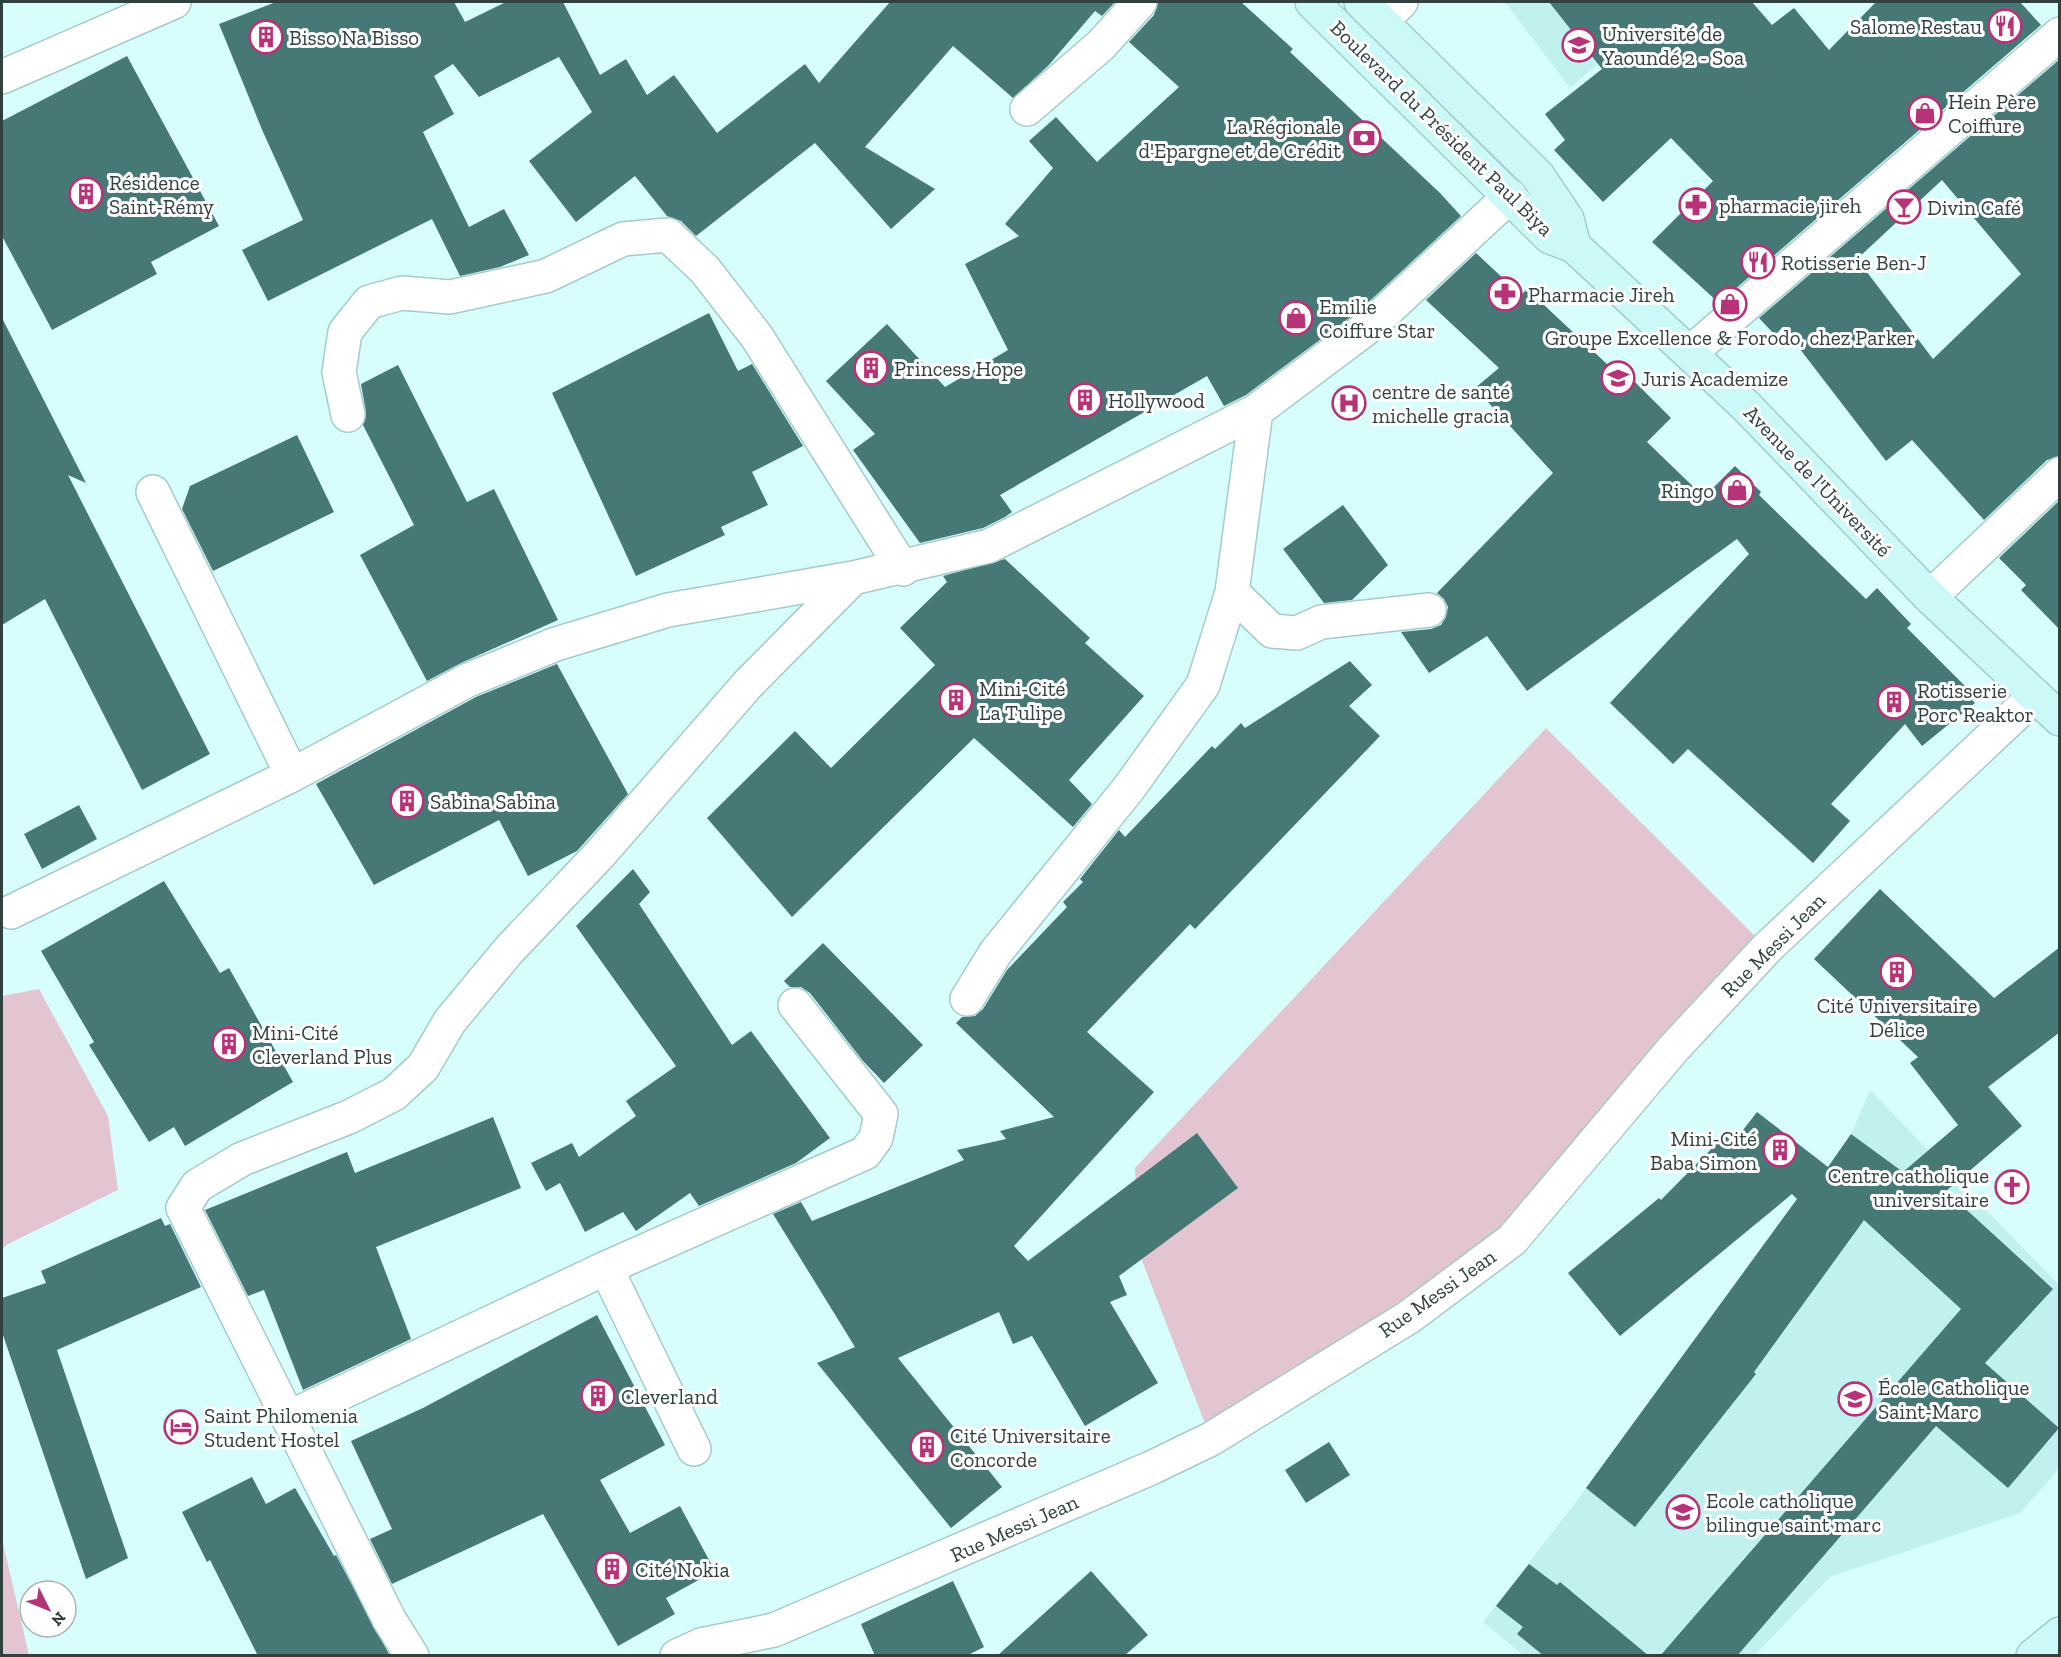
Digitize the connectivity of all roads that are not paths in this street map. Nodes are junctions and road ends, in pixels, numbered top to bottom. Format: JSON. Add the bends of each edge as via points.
{"nodes":[{"id":1,"x":174,"y":2,"type":"edge"},
{"id":2,"x":1140,"y":2,"type":"edge"},
{"id":3,"x":1312,"y":2,"type":"edge"},
{"id":4,"x":1381,"y":8,"type":"edge"},
{"id":5,"x":2060,"y":34,"type":"edge"},
{"id":6,"x":2,"y":77,"type":"edge"},
{"id":7,"x":1027,"y":109,"type":"dead end"},
{"id":8,"x":1510,"y":196,"type":"junction"},
{"id":9,"x":1574,"y":246,"type":"junction"},
{"id":10,"x":1691,"y":352,"type":"junction"},
{"id":11,"x":1256,"y":411,"type":"junction"},
{"id":12,"x":348,"y":415,"type":"dead end"},
{"id":13,"x":2060,"y":474,"type":"edge"},
{"id":14,"x":153,"y":492,"type":"dead end"},
{"id":15,"x":903,"y":568,"type":"junction"},
{"id":16,"x":852,"y":578,"type":"junction"},
{"id":17,"x":1232,"y":592,"type":"junction"},
{"id":18,"x":1930,"y":597,"type":"junction"},
{"id":19,"x":1429,"y":610,"type":"dead end"},
{"id":20,"x":2035,"y":696,"type":"junction"},
{"id":21,"x":2060,"y":719,"type":"edge"},
{"id":22,"x":292,"y":775,"type":"junction"},
{"id":23,"x":11,"y":912,"type":"dead end"},
{"id":24,"x":967,"y":999,"type":"dead end"},
{"id":25,"x":795,"y":1005,"type":"dead end"},
{"id":26,"x":606,"y":1268,"type":"junction"},
{"id":27,"x":288,"y":1418,"type":"junction"},
{"id":28,"x":694,"y":1449,"type":"dead end"},
{"id":29,"x":2060,"y":1634,"type":"edge"},
{"id":30,"x":412,"y":1656,"type":"edge"},
{"id":31,"x":677,"y":1656,"type":"edge"},
{"id":32,"x":2033,"y":1656,"type":"edge"}],
"edges":[{"from":1,"to":6,"type":"street"},
{"from":2,"to":7,"type":"street","via":[[1101,45]]},
{"from":3,"to":8,"type":"main road","name":"Boulevard du Président Paul Biya"},
{"from":4,"to":9,"type":"main road","name":"Boulevard du Président Paul Biya","via":[[1538,176],[1567,219]]},
{"from":5,"to":10,"type":"street"},
{"from":8,"to":9,"type":"main road","name":"Boulevard du Président Paul Biya","via":[[1550,237]]},
{"from":8,"to":11,"type":"street","via":[[1372,324]]},
{"from":9,"to":10,"type":"main road","name":"Avenue de l'Université"},
{"from":10,"to":18,"type":"main road","name":"Avenue de l'Université"},
{"from":11,"to":15,"type":"street","via":[[989,546]]},
{"from":11,"to":17,"type":"street"},
{"from":12,"to":15,"type":"street","via":[[339,372],[345,332],[369,302],[402,293],[450,297],[546,276],[623,239],[668,235],[705,270],[757,337]]},
{"from":13,"to":18,"type":"street"},
{"from":14,"to":22,"type":"street"},
{"from":15,"to":16,"type":"street"},
{"from":16,"to":22,"type":"street","via":[[668,610],[556,644],[468,680]]},
{"from":16,"to":27,"type":"street","via":[[748,684],[601,853],[509,950],[450,1021],[423,1067],[394,1094],[349,1117],[242,1159],[197,1186],[184,1203],[183,1208]]},
{"from":17,"to":19,"type":"street","via":[[1272,631],[1297,633],[1321,622]]},
{"from":17,"to":24,"type":"street","via":[[1203,685],[1129,788],[996,952]]},
{"from":18,"to":20,"type":"main road","name":"Avenue de l'Université"},
{"from":20,"to":21,"type":"main road","name":"Avenue de l'Université"},
{"from":20,"to":31,"type":"street","name":"Rue Messi Jean","via":[[1767,948],[1674,1048],[1512,1240],[1409,1317],[1211,1439],[1161,1463],[774,1630],[701,1645]]},
{"from":22,"to":23,"type":"street"},
{"from":25,"to":26,"type":"street","via":[[881,1114],[876,1138],[865,1153]]},
{"from":26,"to":27,"type":"street"},
{"from":26,"to":28,"type":"street"},
{"from":27,"to":30,"type":"street","via":[[388,1619]]},
{"from":29,"to":32,"type":"main road"}]}
